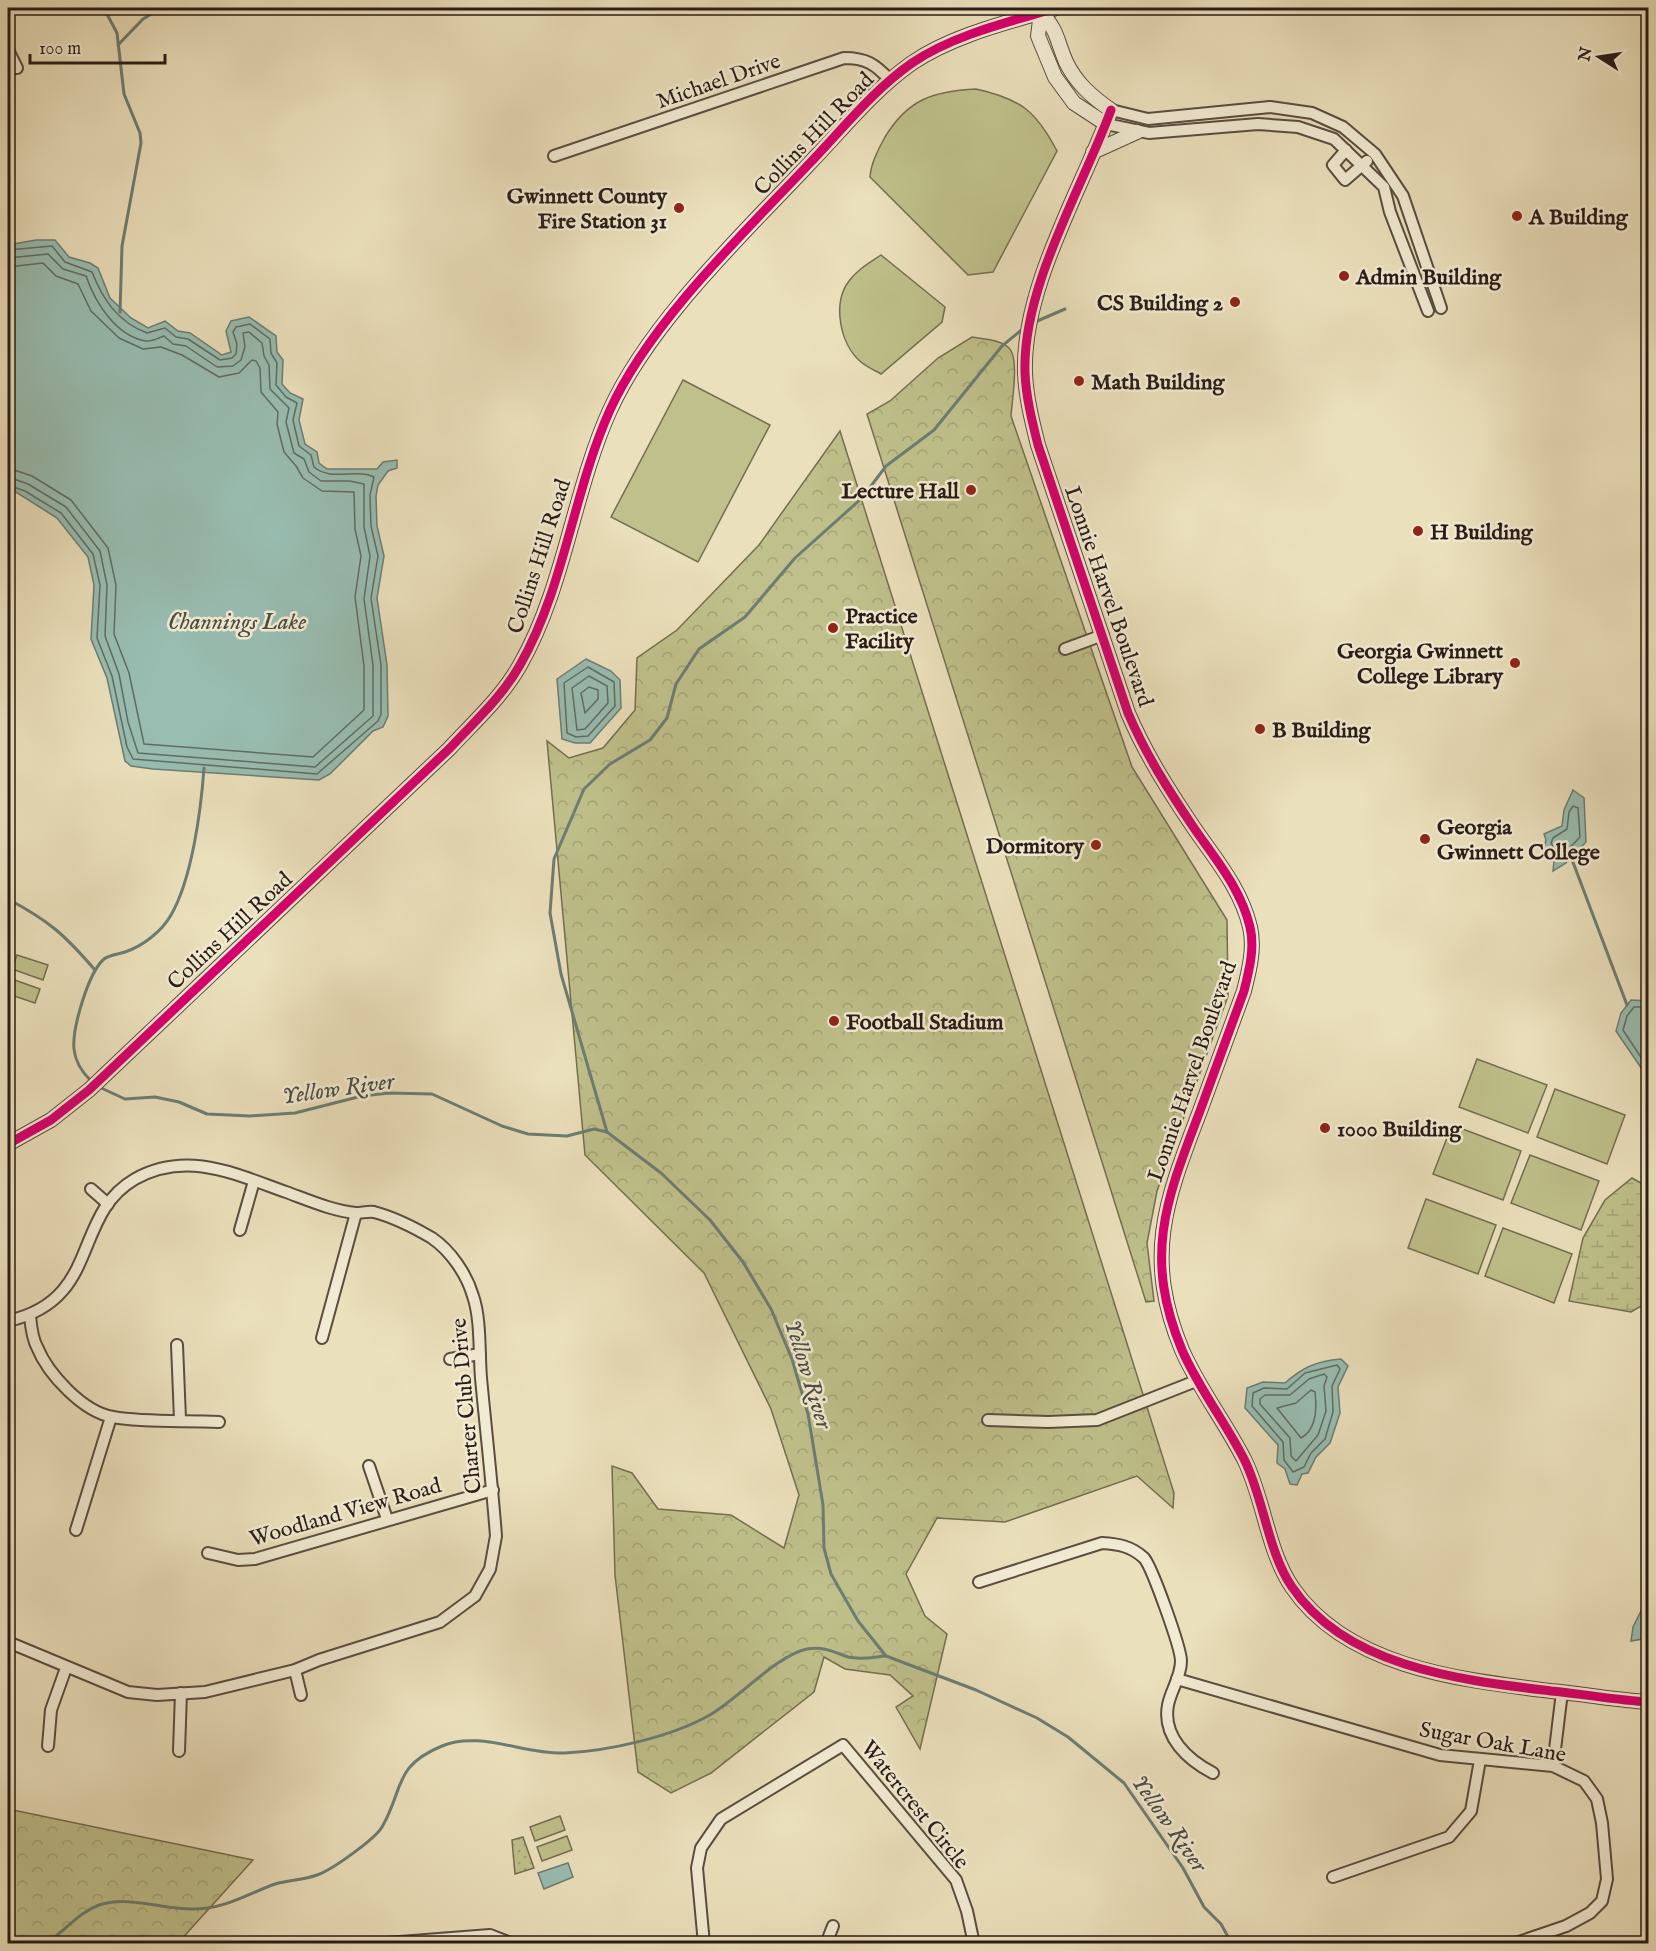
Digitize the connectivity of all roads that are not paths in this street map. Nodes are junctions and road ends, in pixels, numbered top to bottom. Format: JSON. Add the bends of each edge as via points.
{"nodes":[{"id":1,"x":1056,"y":8,"type":"edge"},
{"id":2,"x":1040,"y":10,"type":"edge"},
{"id":3,"x":8,"y":50,"type":"edge"},
{"id":4,"x":17,"y":68,"type":"dead end"},
{"id":5,"x":890,"y":80,"type":"junction"},
{"id":6,"x":1111,"y":110,"type":"junction"},
{"id":7,"x":1087,"y":114,"type":"junction"},
{"id":8,"x":1106,"y":124,"type":"junction"},
{"id":9,"x":1137,"y":132,"type":"junction"},
{"id":10,"x":1346,"y":150,"type":"junction"},
{"id":11,"x":1093,"y":152,"type":"junction"},
{"id":12,"x":1375,"y":154,"type":"junction"},
{"id":13,"x":554,"y":156,"type":"dead end"},
{"id":14,"x":1363,"y":165,"type":"junction"},
{"id":15,"x":1441,"y":308,"type":"dead end"},
{"id":16,"x":1428,"y":311,"type":"dead end"},
{"id":17,"x":1103,"y":635,"type":"junction"},
{"id":18,"x":1065,"y":649,"type":"dead end"},
{"id":19,"x":8,"y":1144,"type":"edge"},
{"id":20,"x":254,"y":1181,"type":"junction"},
{"id":21,"x":91,"y":1189,"type":"dead end"},
{"id":22,"x":108,"y":1204,"type":"junction"},
{"id":23,"x":356,"y":1213,"type":"junction"},
{"id":24,"x":240,"y":1230,"type":"dead end"},
{"id":25,"x":30,"y":1316,"type":"junction"},
{"id":26,"x":8,"y":1321,"type":"edge"},
{"id":27,"x":322,"y":1338,"type":"dead end"},
{"id":28,"x":177,"y":1346,"type":"dead end"},
{"id":29,"x":480,"y":1354,"type":"junction"},
{"id":30,"x":450,"y":1359,"type":"dead end"},
{"id":31,"x":1196,"y":1381,"type":"junction"},
{"id":32,"x":111,"y":1417,"type":"junction"},
{"id":33,"x":180,"y":1419,"type":"junction"},
{"id":34,"x":988,"y":1420,"type":"dead end"},
{"id":35,"x":219,"y":1422,"type":"dead end"},
{"id":36,"x":369,"y":1466,"type":"dead end"},
{"id":37,"x":493,"y":1490,"type":"junction"},
{"id":38,"x":387,"y":1519,"type":"junction"},
{"id":39,"x":76,"y":1530,"type":"dead end"},
{"id":40,"x":208,"y":1553,"type":"dead end"},
{"id":41,"x":979,"y":1582,"type":"dead end"},
{"id":42,"x":8,"y":1642,"type":"edge"},
{"id":43,"x":66,"y":1668,"type":"junction"},
{"id":44,"x":295,"y":1670,"type":"junction"},
{"id":45,"x":1178,"y":1679,"type":"junction"},
{"id":46,"x":1562,"y":1692,"type":"junction"},
{"id":47,"x":181,"y":1693,"type":"junction"},
{"id":48,"x":301,"y":1695,"type":"dead end"},
{"id":49,"x":1648,"y":1702,"type":"edge"},
{"id":50,"x":48,"y":1746,"type":"dead end"},
{"id":51,"x":179,"y":1751,"type":"dead end"},
{"id":52,"x":1480,"y":1760,"type":"junction"},
{"id":53,"x":1553,"y":1766,"type":"junction"},
{"id":54,"x":1213,"y":1773,"type":"dead end"},
{"id":55,"x":1333,"y":1877,"type":"dead end"},
{"id":56,"x":832,"y":1926,"type":"dead end"},
{"id":57,"x":374,"y":1944,"type":"edge"},
{"id":58,"x":513,"y":1944,"type":"edge"},
{"id":59,"x":704,"y":1944,"type":"edge"},
{"id":60,"x":826,"y":1944,"type":"edge"},
{"id":61,"x":974,"y":1944,"type":"edge"},
{"id":62,"x":1513,"y":1944,"type":"edge"}],
"edges":[{"from":1,"to":2,"type":"street","name":"Collins Hill Road"},
{"from":2,"to":5,"type":"street","name":"Collins Hill Road","via":[[946,45],[913,62]]},
{"from":2,"to":6,"type":"street","via":[[1055,29],[1072,73]]},
{"from":2,"to":7,"type":"street","via":[[1038,36],[1055,77]]},
{"from":3,"to":4,"type":"street"},
{"from":5,"to":13,"type":"street","name":"Michael Drive","via":[[863,58],[844,58]]},
{"from":5,"to":19,"type":"street","name":"Collins Hill Road","via":[[693,291],[651,342],[611,409],[589,463],[538,629],[520,666],[497,698],[449,749],[89,1090],[51,1120]]},
{"from":6,"to":8,"type":"street","name":"Lonnie Harvel Boulevard"},
{"from":6,"to":12,"type":"street","via":[[1148,119],[1270,107],[1312,113],[1343,127]]},
{"from":7,"to":8,"type":"street"},
{"from":7,"to":11,"type":"street"},
{"from":8,"to":9,"type":"street"},
{"from":8,"to":11,"type":"street","name":"Lonnie Harvel Boulevard"},
{"from":9,"to":10,"type":"street","via":[[1258,124],[1298,127],[1334,139]]},
{"from":9,"to":11,"type":"street"},
{"from":10,"to":14,"type":"street"},
{"from":10,"to":14,"type":"street","via":[[1333,165],[1345,180]]},
{"from":11,"to":17,"type":"street","name":"Lonnie Harvel Boulevard","via":[[1036,297],[1025,371],[1038,445]]},
{"from":12,"to":14,"type":"street"},
{"from":12,"to":15,"type":"street","via":[[1407,204]]},
{"from":14,"to":16,"type":"street","via":[[1384,187]]},
{"from":17,"to":18,"type":"street"},
{"from":17,"to":31,"type":"street","name":"Lonnie Harvel Boulevard","via":[[1144,750],[1231,880],[1251,929],[1250,969],[1244,991],[1171,1189],[1162,1229],[1160,1264],[1165,1297]]},
{"from":20,"to":22,"type":"street","name":"Charter Club Drive","via":[[212,1166],[161,1168],[135,1179],[115,1193]]},
{"from":20,"to":23,"type":"street","name":"Charter Club Drive"},
{"from":20,"to":24,"type":"street"},
{"from":21,"to":22,"type":"street"},
{"from":22,"to":25,"type":"street","name":"Charter Club Drive","via":[[67,1287]]},
{"from":23,"to":27,"type":"street"},
{"from":23,"to":29,"type":"street","name":"Charter Club Drive","via":[[372,1212],[406,1225],[434,1239],[455,1260],[474,1298]]},
{"from":25,"to":26,"type":"street","name":"Charter Club Drive"},
{"from":25,"to":32,"type":"street","via":[[36,1346],[48,1368],[65,1388],[91,1408]]},
{"from":28,"to":33,"type":"street"},
{"from":29,"to":30,"type":"street"},
{"from":29,"to":37,"type":"street","name":"Charter Club Drive"},
{"from":31,"to":34,"type":"street","via":[[1097,1420]]},
{"from":31,"to":46,"type":"street","name":"Lonnie Harvel Boulevard","via":[[1234,1438],[1291,1586],[1312,1610],[1343,1635],[1399,1663],[1461,1679]]},
{"from":32,"to":33,"type":"street"},
{"from":32,"to":39,"type":"street"},
{"from":33,"to":35,"type":"street"},
{"from":36,"to":38,"type":"street"},
{"from":37,"to":38,"type":"street","name":"Woodland View Road"},
{"from":37,"to":44,"type":"street","name":"Charter Club Drive","via":[[496,1536],[490,1569],[475,1596],[440,1622]]},
{"from":38,"to":40,"type":"street","name":"Woodland View Road","via":[[255,1559],[238,1560]]},
{"from":41,"to":45,"type":"street","via":[[1102,1543],[1129,1547],[1149,1564],[1181,1660]]},
{"from":42,"to":43,"type":"street","name":"Charter Club Drive"},
{"from":43,"to":47,"type":"street","name":"Charter Club Drive","via":[[128,1692]]},
{"from":43,"to":50,"type":"street","via":[[51,1710]]},
{"from":44,"to":47,"type":"street","name":"Charter Club Drive","via":[[205,1692]]},
{"from":44,"to":48,"type":"street"},
{"from":45,"to":52,"type":"street","name":"Sugar Oak Lane","via":[[1440,1755]]},
{"from":45,"to":54,"type":"street","via":[[1168,1706],[1174,1739],[1189,1758]]},
{"from":46,"to":49,"type":"street","name":"Lonnie Harvel Boulevard"},
{"from":46,"to":53,"type":"street"},
{"from":47,"to":51,"type":"street"},
{"from":52,"to":53,"type":"street","name":"Sugar Oak Lane"},
{"from":52,"to":55,"type":"street","via":[[1471,1811],[1449,1837]]},
{"from":53,"to":62,"type":"street","name":"Sugar Oak Lane","via":[[1584,1782],[1597,1798],[1605,1892],[1590,1914]]},
{"from":56,"to":60,"type":"street"},
{"from":57,"to":58,"type":"street","via":[[490,1935]]},
{"from":59,"to":61,"type":"street","name":"Watercrest Circle","via":[[697,1868],[701,1848],[714,1829],[721,1819],[843,1745],[956,1880]]}]}
